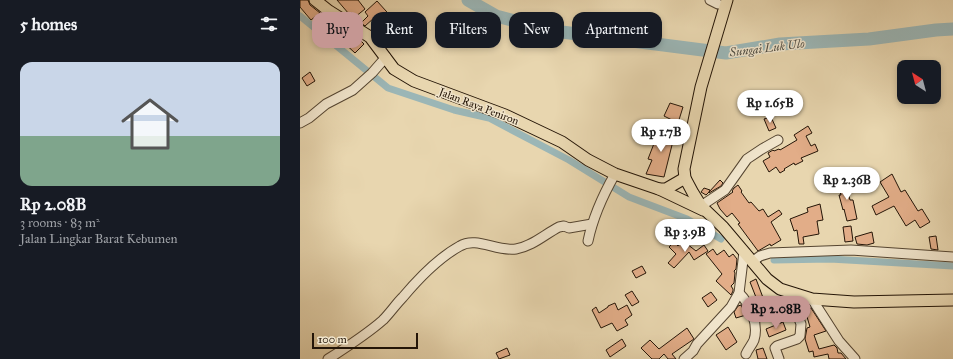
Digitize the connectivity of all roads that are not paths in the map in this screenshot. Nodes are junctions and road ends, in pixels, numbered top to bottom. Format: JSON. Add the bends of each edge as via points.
{"nodes":[{"id":1,"x":316,"y":0,"type":"edge"},
{"id":2,"x":719,"y":4,"type":"edge"},
{"id":3,"x":386,"y":57,"type":"junction"},
{"id":4,"x":300,"y":123,"type":"edge"},
{"id":5,"x":778,"y":140,"type":"dead end"},
{"id":6,"x":615,"y":174,"type":"junction"},
{"id":7,"x":685,"y":178,"type":"junction"},
{"id":8,"x":659,"y":189,"type":"junction"},
{"id":9,"x":701,"y":206,"type":"junction"},
{"id":10,"x":710,"y":214,"type":"junction"},
{"id":11,"x":592,"y":224,"type":"junction"},
{"id":12,"x":588,"y":241,"type":"dead end"},
{"id":13,"x":744,"y":252,"type":"junction"},
{"id":14,"x":953,"y":256,"type":"edge"},
{"id":15,"x":752,"y":262,"type":"junction"},
{"id":16,"x":739,"y":293,"type":"junction"},
{"id":17,"x":789,"y":293,"type":"junction"},
{"id":18,"x":812,"y":299,"type":"junction"},
{"id":19,"x":953,"y":300,"type":"edge"},
{"id":20,"x":746,"y":354,"type":"dead end"},
{"id":21,"x":694,"y":355,"type":"edge"},
{"id":22,"x":328,"y":359,"type":"edge"},
{"id":23,"x":684,"y":359,"type":"edge"},
{"id":24,"x":779,"y":359,"type":"edge"},
{"id":25,"x":855,"y":359,"type":"edge"}],
"edges":[{"from":1,"to":3,"type":"main road","name":"Jalan Raya Peniron","via":[[370,38]]},
{"from":2,"to":7,"type":"main road","via":[[685,158]]},
{"from":3,"to":4,"type":"street","via":[[361,83]]},
{"from":3,"to":6,"type":"main road","name":"Jalan Raya Peniron","via":[[394,69],[414,81],[505,115],[562,142]]},
{"from":5,"to":9,"type":"street","via":[[747,158],[725,190]]},
{"from":6,"to":8,"type":"main road","name":"Jalan Raya Peniron"},
{"from":6,"to":11,"type":"street","via":[[604,193]]},
{"from":7,"to":8,"type":"main road","via":[[666,189]]},
{"from":7,"to":9,"type":"main road"},
{"from":8,"to":10,"type":"main road","name":"Jalan Raya Peniron"},
{"from":9,"to":10,"type":"main road"},
{"from":10,"to":13,"type":"main road"},
{"from":11,"to":12,"type":"street"},
{"from":11,"to":22,"type":"street","via":[[559,227],[529,245],[517,249],[501,249],[475,242],[461,245],[430,268],[383,319]]},
{"from":13,"to":15,"type":"main road"},
{"from":13,"to":16,"type":"street"},
{"from":14,"to":15,"type":"street","via":[[851,250],[770,253]]},
{"from":15,"to":17,"type":"main road","via":[[767,279]]},
{"from":16,"to":20,"type":"street","via":[[749,305],[754,324],[754,341]]},
{"from":16,"to":21,"type":"street","via":[[731,307],[698,344]]},
{"from":17,"to":18,"type":"main road"},
{"from":17,"to":24,"type":"street","via":[[801,324],[800,336],[775,348]]},
{"from":18,"to":19,"type":"main road","via":[[854,302]]},
{"from":18,"to":25,"type":"street","via":[[839,341]]},
{"from":21,"to":23,"type":"street"}]}
